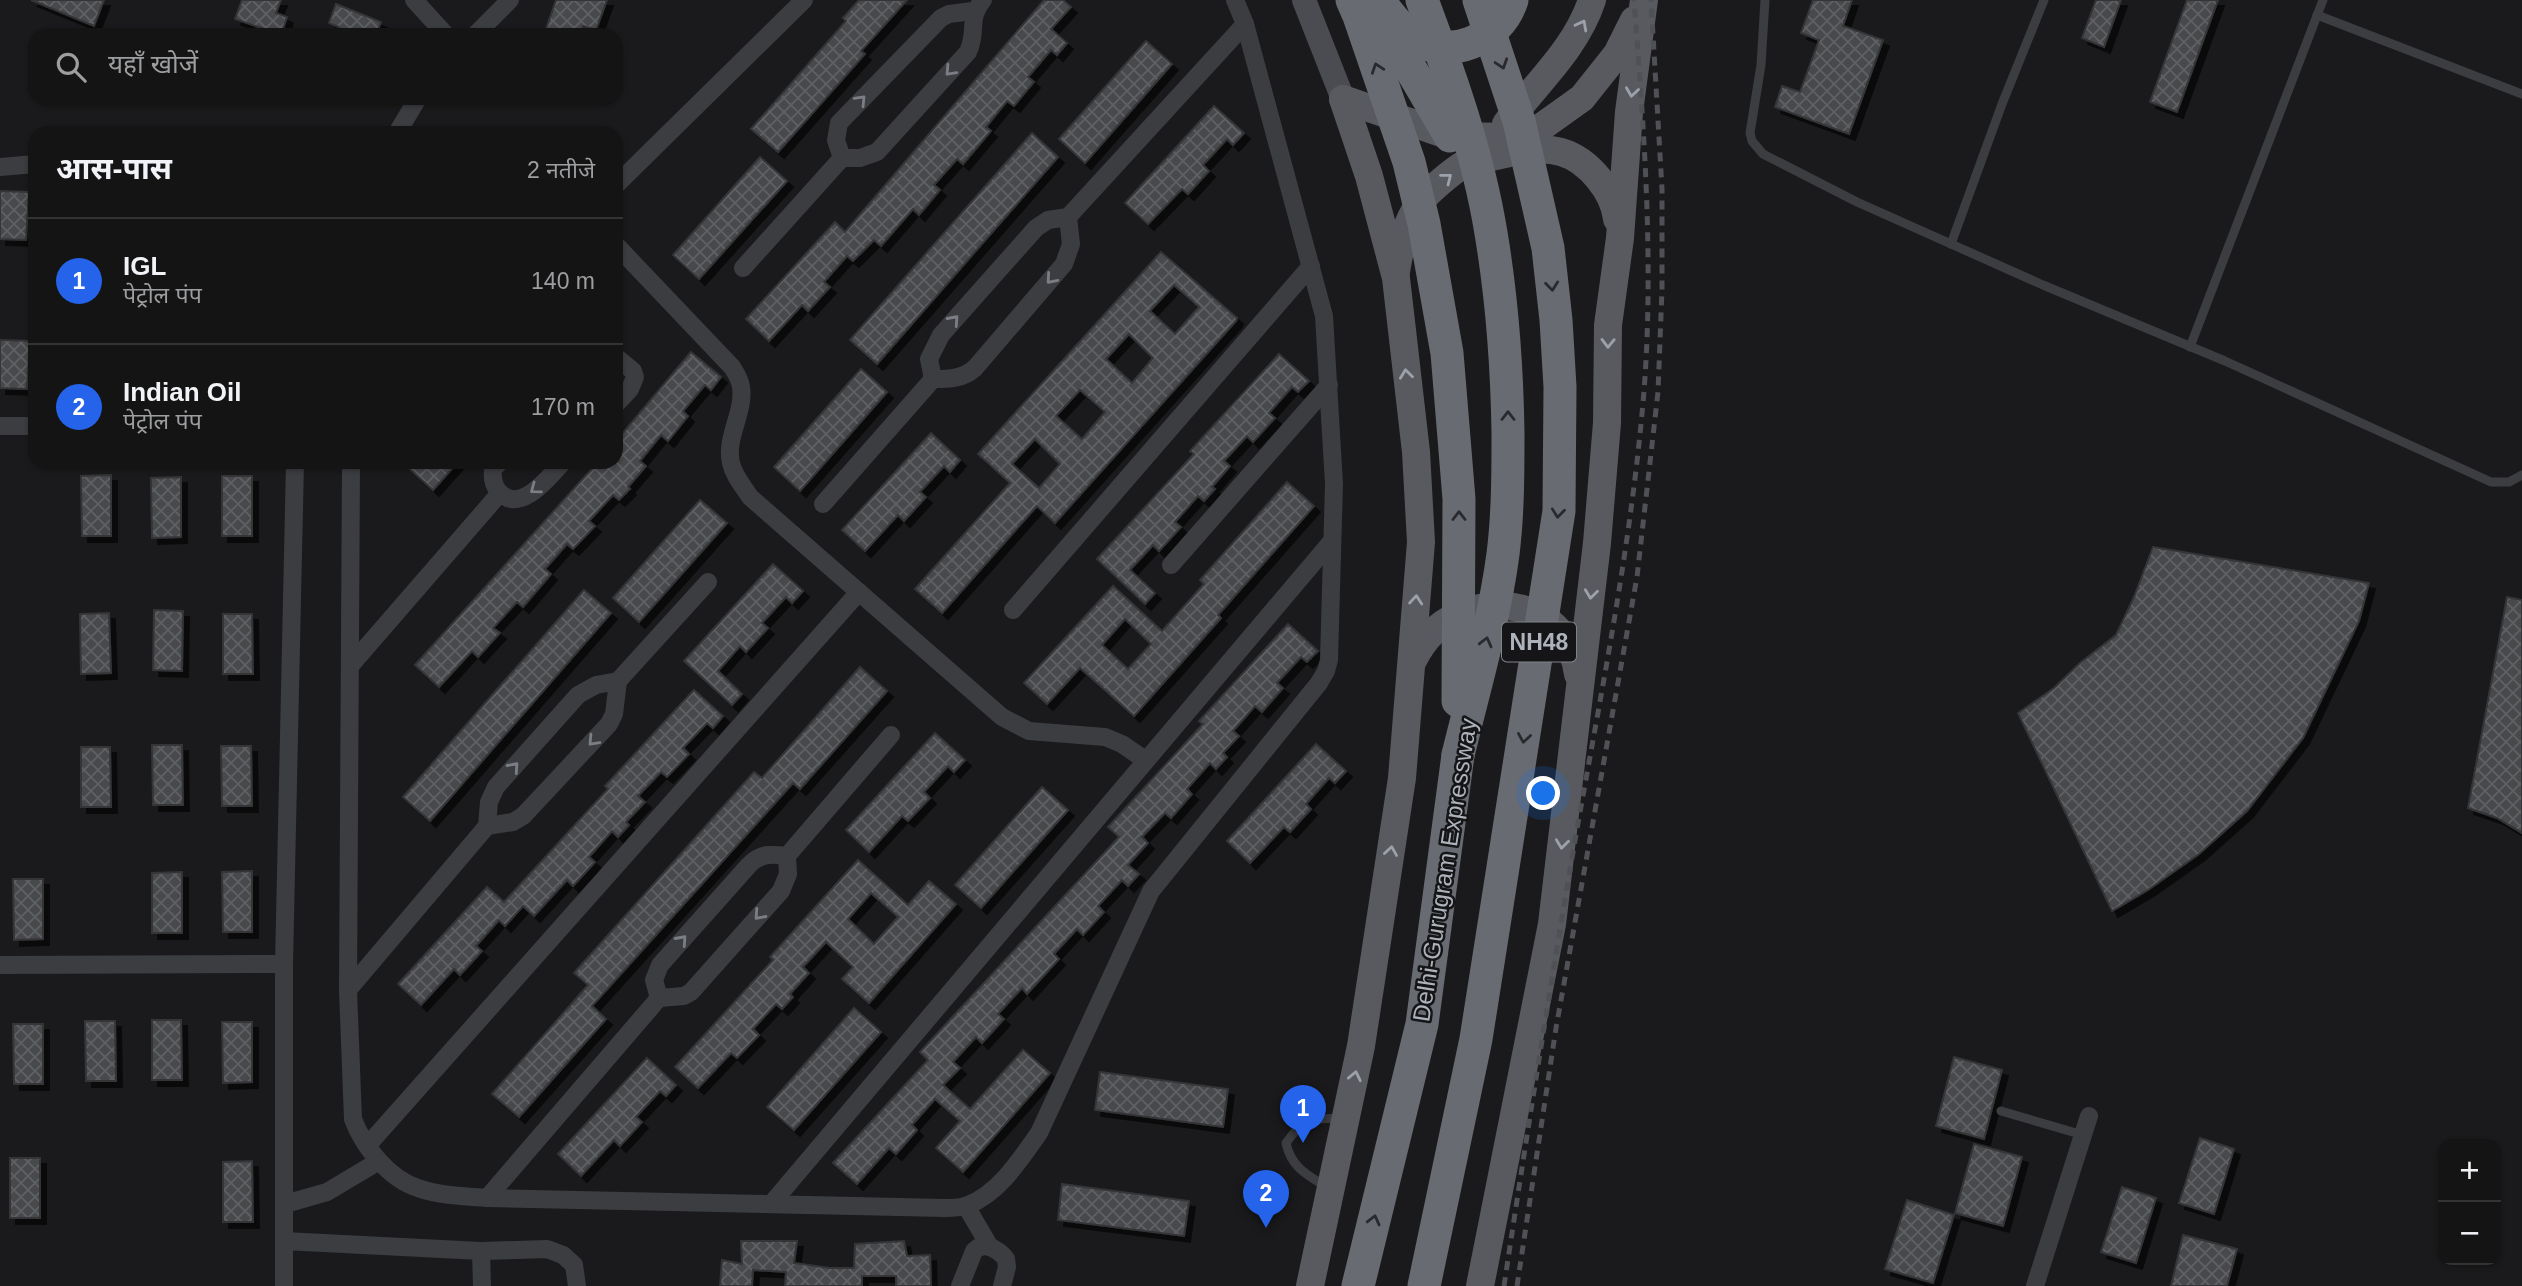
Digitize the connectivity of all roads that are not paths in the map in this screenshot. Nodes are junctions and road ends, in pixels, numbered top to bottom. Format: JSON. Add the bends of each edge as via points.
{"nodes":[{"id":1,"x":414,"y":0,"type":"edge"},
{"id":2,"x":510,"y":0,"type":"edge"},
{"id":3,"x":804,"y":0,"type":"edge"},
{"id":4,"x":1235,"y":0,"type":"edge"},
{"id":5,"x":1304,"y":0,"type":"edge"},
{"id":6,"x":1352,"y":0,"type":"edge"},
{"id":7,"x":1377,"y":0,"type":"edge"},
{"id":8,"x":1422,"y":0,"type":"edge"},
{"id":9,"x":1479,"y":0,"type":"edge"},
{"id":10,"x":1512,"y":0,"type":"edge"},
{"id":11,"x":1592,"y":0,"type":"edge"},
{"id":12,"x":1642,"y":0,"type":"edge"},
{"id":13,"x":1765,"y":0,"type":"edge"},
{"id":14,"x":2044,"y":0,"type":"edge"},
{"id":15,"x":2323,"y":0,"type":"edge"},
{"id":16,"x":978,"y":6,"type":"edge"},
{"id":17,"x":2317,"y":15,"type":"junction"},
{"id":18,"x":1245,"y":24,"type":"junction"},
{"id":19,"x":440,"y":28,"type":"edge"},
{"id":20,"x":482,"y":28,"type":"edge"},
{"id":21,"x":2522,"y":94,"type":"edge"},
{"id":22,"x":1343,"y":99,"type":"junction"},
{"id":23,"x":414,"y":105,"type":"edge"},
{"id":24,"x":401,"y":126,"type":"edge"},
{"id":25,"x":1450,"y":136,"type":"junction"},
{"id":26,"x":1496,"y":138,"type":"junction"},
{"id":27,"x":842,"y":158,"type":"junction"},
{"id":28,"x":28,"y":165,"type":"edge"},
{"id":29,"x":0,"y":167,"type":"edge"},
{"id":30,"x":623,"y":178,"type":"edge"},
{"id":31,"x":1068,"y":217,"type":"junction"},
{"id":32,"x":1620,"y":238,"type":"junction"},
{"id":33,"x":1951,"y":244,"type":"junction"},
{"id":34,"x":623,"y":252,"type":"edge"},
{"id":35,"x":1311,"y":266,"type":"junction"},
{"id":36,"x":743,"y":268,"type":"dead end"},
{"id":37,"x":1396,"y":278,"type":"junction"},
{"id":38,"x":2190,"y":347,"type":"junction"},
{"id":39,"x":623,"y":363,"type":"edge"},
{"id":40,"x":933,"y":379,"type":"junction"},
{"id":41,"x":1329,"y":385,"type":"junction"},
{"id":42,"x":623,"y":396,"type":"edge"},
{"id":43,"x":0,"y":426,"type":"edge"},
{"id":44,"x":28,"y":426,"type":"edge"},
{"id":45,"x":295,"y":469,"type":"edge"},
{"id":46,"x":351,"y":469,"type":"edge"},
{"id":47,"x":493,"y":469,"type":"edge"},
{"id":48,"x":556,"y":469,"type":"edge"},
{"id":49,"x":2522,"y":475,"type":"edge"},
{"id":50,"x":500,"y":493,"type":"junction"},
{"id":51,"x":823,"y":504,"type":"dead end"},
{"id":52,"x":1331,"y":542,"type":"junction"},
{"id":53,"x":1171,"y":565,"type":"dead end"},
{"id":54,"x":708,"y":582,"type":"dead end"},
{"id":55,"x":859,"y":593,"type":"junction"},
{"id":56,"x":1013,"y":610,"type":"dead end"},
{"id":57,"x":1411,"y":664,"type":"junction"},
{"id":58,"x":350,"y":666,"type":"junction"},
{"id":59,"x":618,"y":681,"type":"junction"},
{"id":60,"x":1580,"y":685,"type":"junction"},
{"id":61,"x":891,"y":736,"type":"dead end"},
{"id":62,"x":1458,"y":755,"type":"junction"},
{"id":63,"x":1145,"y":761,"type":"junction"},
{"id":64,"x":487,"y":826,"type":"junction"},
{"id":65,"x":787,"y":856,"type":"junction"},
{"id":66,"x":284,"y":964,"type":"junction"},
{"id":67,"x":0,"y":965,"type":"edge"},
{"id":68,"x":348,"y":990,"type":"junction"},
{"id":69,"x":659,"y":998,"type":"junction"},
{"id":70,"x":2001,"y":1111,"type":"dead end"},
{"id":71,"x":2090,"y":1116,"type":"dead end"},
{"id":72,"x":1347,"y":1117,"type":"junction"},
{"id":73,"x":2083,"y":1135,"type":"junction"},
{"id":74,"x":367,"y":1146,"type":"junction"},
{"id":75,"x":379,"y":1161,"type":"junction"},
{"id":76,"x":1331,"y":1190,"type":"junction"},
{"id":77,"x":487,"y":1198,"type":"junction"},
{"id":78,"x":772,"y":1203,"type":"junction"},
{"id":79,"x":285,"y":1204,"type":"junction"},
{"id":80,"x":966,"y":1206,"type":"junction"},
{"id":81,"x":284,"y":1241,"type":"junction"},
{"id":82,"x":990,"y":1247,"type":"junction"},
{"id":83,"x":481,"y":1251,"type":"junction"},
{"id":84,"x":284,"y":1286,"type":"edge"},
{"id":85,"x":482,"y":1286,"type":"edge"},
{"id":86,"x":577,"y":1286,"type":"edge"},
{"id":87,"x":960,"y":1286,"type":"edge"},
{"id":88,"x":1002,"y":1286,"type":"edge"},
{"id":89,"x":1310,"y":1286,"type":"edge"},
{"id":90,"x":1358,"y":1286,"type":"edge"},
{"id":91,"x":1424,"y":1286,"type":"edge"},
{"id":92,"x":1480,"y":1286,"type":"edge"},
{"id":93,"x":2035,"y":1286,"type":"edge"}],
"edges":[{"from":1,"to":19,"type":"street"},
{"from":2,"to":20,"type":"street"},
{"from":3,"to":30,"type":"street"},
{"from":4,"to":18,"type":"street"},
{"from":5,"to":22,"type":"main road"},
{"from":62,"to":6,"type":"highway","one_way":true,"bridge":true,"via":[[1459,499],[1447,353],[1409,162]]},
{"from":7,"to":10,"type":"highway","via":[[1411,36],[1444,48],[1479,39],[1497,26]]},
{"from":7,"to":25,"type":"highway","via":[[1402,54]]},
{"from":62,"to":8,"type":"highway","name":"Delhi-Gurugram Expressway","number":"NH48","one_way":true,"bridge":true,"via":[[1503,552],[1508,384],[1491,231],[1474,156]]},
{"from":9,"to":91,"type":"highway","number":"NH48","one_way":true,"bridge":true,"via":[[1519,121],[1548,248],[1560,387],[1560,487],[1476,1039]]},
{"from":26,"to":11,"type":"main road","one_way":true,"via":[[1567,51]]},
{"from":12,"to":26,"type":"main road","via":[[1617,54],[1582,98],[1540,128]]},
{"from":12,"to":32,"type":"main road","one_way":true},
{"from":13,"to":33,"type":"lane","via":[[1751,125],[1757,149],[1857,202]]},
{"from":14,"to":33,"type":"lane"},
{"from":15,"to":17,"type":"lane"},
{"from":16,"to":27,"type":"street","one_way":true,"via":[[968,52],[877,152]]},
{"from":27,"to":16,"type":"street","one_way":true,"via":[[836,140],[839,123],[941,18]]},
{"from":17,"to":21,"type":"lane"},
{"from":17,"to":38,"type":"lane"},
{"from":18,"to":31,"type":"street"},
{"from":18,"to":35,"type":"street"},
{"from":22,"to":25,"type":"main road"},
{"from":22,"to":37,"type":"main road"},
{"from":23,"to":24,"type":"street"},
{"from":25,"to":26,"type":"main road"},
{"from":27,"to":36,"type":"street"},
{"from":28,"to":29,"type":"street"},
{"from":40,"to":31,"type":"street","one_way":true,"via":[[929,359],[941,335],[1036,228],[1048,220]]},
{"from":31,"to":40,"type":"street","one_way":true,"via":[[1071,244],[1064,264],[969,374]]},
{"from":37,"to":32,"type":"main road","one_way":true,"via":[[1407,226],[1426,195],[1466,163],[1519,151],[1560,152],[1577,159],[1615,205]]},
{"from":32,"to":60,"type":"main road","one_way":true,"via":[[1608,325],[1607,423],[1597,543]]},
{"from":33,"to":38,"type":"lane"},
{"from":34,"to":55,"type":"street","via":[[732,366],[740,380],[731,461],[750,497]]},
{"from":35,"to":41,"type":"street","via":[[1325,316]]},
{"from":35,"to":56,"type":"street"},
{"from":57,"to":37,"type":"main road","one_way":true,"via":[[1421,542],[1416,452]]},
{"from":38,"to":49,"type":"lane","via":[[2491,482],[2509,482]]},
{"from":39,"to":42,"type":"street","via":[[635,377]]},
{"from":40,"to":51,"type":"street"},
{"from":41,"to":52,"type":"street","via":[[1334,485]]},
{"from":41,"to":53,"type":"street"},
{"from":43,"to":44,"type":"street"},
{"from":45,"to":66,"type":"street"},
{"from":46,"to":58,"type":"street"},
{"from":47,"to":50,"type":"street"},
{"from":48,"to":50,"type":"street","one_way":true,"via":[[528,496]]},
{"from":50,"to":58,"type":"street"},
{"from":52,"to":63,"type":"street"},
{"from":52,"to":80,"type":"street","via":[[1331,647],[1326,671],[1151,891],[1039,1133],[990,1192]]},
{"from":54,"to":59,"type":"street"},
{"from":55,"to":63,"type":"street","via":[[1016,726],[1105,737]]},
{"from":55,"to":74,"type":"street"},
{"from":57,"to":60,"type":"main road","via":[[1422,643],[1451,619],[1488,606],[1515,607],[1538,612],[1558,627],[1576,658]]},
{"from":72,"to":57,"type":"main road","one_way":true,"via":[[1402,778]]},
{"from":58,"to":68,"type":"street"},
{"from":64,"to":59,"type":"street","one_way":true,"via":[[496,787],[578,695]]},
{"from":59,"to":64,"type":"street","one_way":true,"via":[[609,724],[523,816]]},
{"from":60,"to":92,"type":"main road","one_way":true,"via":[[1552,924]]},
{"from":61,"to":65,"type":"street"},
{"from":90,"to":62,"type":"highway","name":"Delhi-Gurugram Expressway","number":"NH48","one_way":true,"via":[[1422,1024]]},
{"from":63,"to":78,"type":"street"},
{"from":64,"to":68,"type":"street"},
{"from":65,"to":69,"type":"street","one_way":true,"via":[[788,874],[781,891],[691,992]]},
{"from":69,"to":65,"type":"street","one_way":true,"via":[[654,980],[660,965],[749,865],[765,855]]},
{"from":66,"to":67,"type":"street"},
{"from":66,"to":79,"type":"street"},
{"from":68,"to":74,"type":"street","via":[[353,1119]]},
{"from":69,"to":77,"type":"street"},
{"from":70,"to":73,"type":"lane"},
{"from":71,"to":73,"type":"street"},
{"from":72,"to":76,"type":"main road"},
{"from":72,"to":76,"type":"lane","via":[[1307,1120],[1286,1143],[1289,1158]]},
{"from":73,"to":93,"type":"street"},
{"from":74,"to":75,"type":"street"},
{"from":75,"to":77,"type":"street","via":[[415,1188]]},
{"from":75,"to":79,"type":"street","via":[[327,1192]]},
{"from":76,"to":89,"type":"main road"},
{"from":77,"to":78,"type":"street"},
{"from":78,"to":80,"type":"street"},
{"from":79,"to":81,"type":"street"},
{"from":80,"to":82,"type":"street"},
{"from":81,"to":83,"type":"street"},
{"from":81,"to":84,"type":"street"},
{"from":82,"to":87,"type":"street","via":[[974,1251]]},
{"from":82,"to":88,"type":"street","via":[[1006,1259]]},
{"from":83,"to":85,"type":"street"},
{"from":83,"to":86,"type":"street","via":[[556,1252],[574,1265]]}]}
